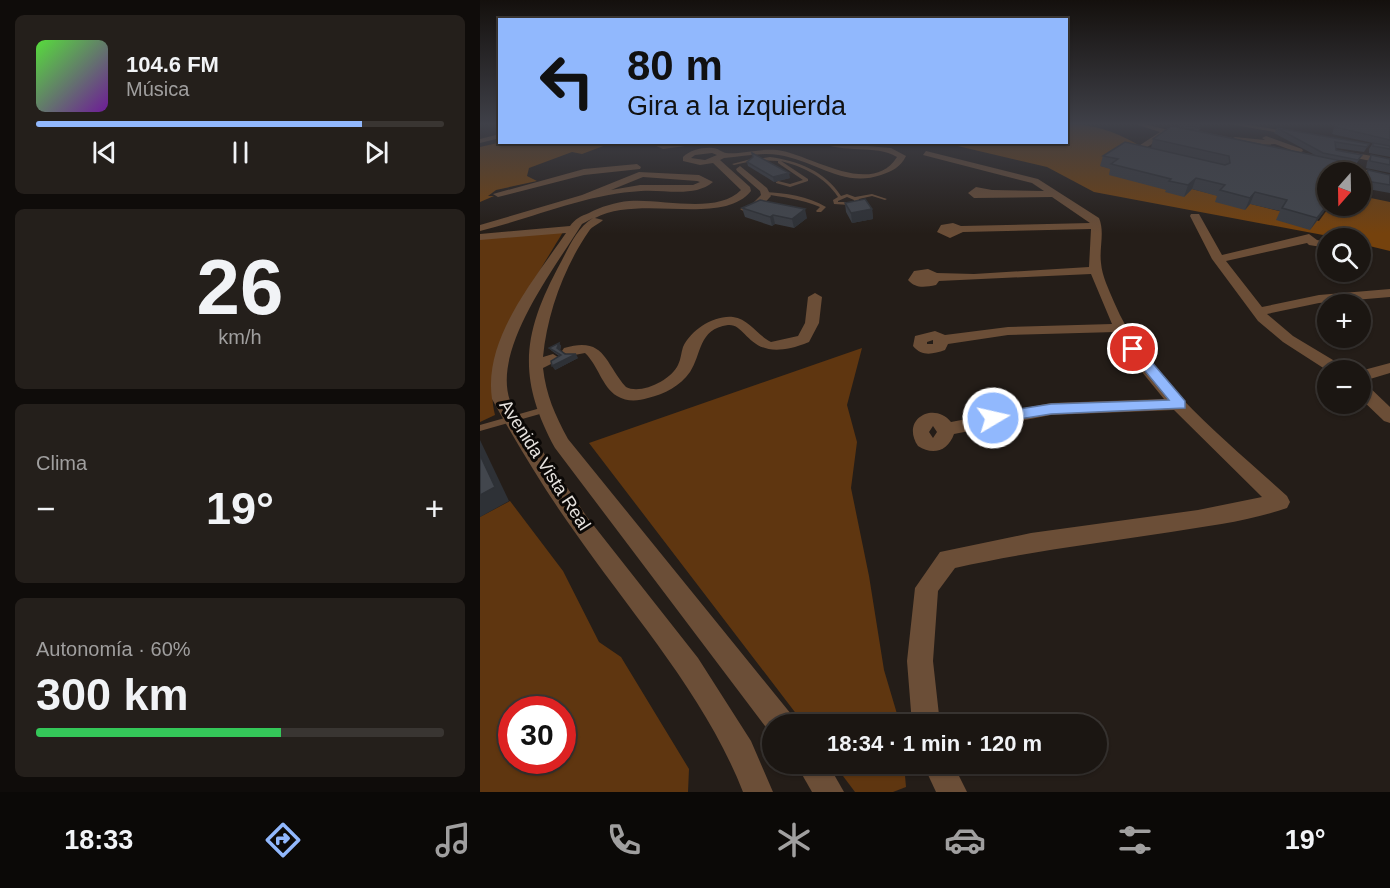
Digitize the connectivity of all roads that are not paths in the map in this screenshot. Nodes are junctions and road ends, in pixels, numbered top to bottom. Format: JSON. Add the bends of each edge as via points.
{"nodes":[{"id":1,"x":645,"y":161,"type":"edge"},
{"id":2,"x":693,"y":161,"type":"edge"},
{"id":3,"x":740,"y":161,"type":"edge"},
{"id":4,"x":740,"y":161,"type":"edge"},
{"id":5,"x":782,"y":161,"type":"joint"},
{"id":6,"x":809,"y":161,"type":"edge"},
{"id":7,"x":900,"y":161,"type":"edge"},
{"id":8,"x":957,"y":161,"type":"edge"},
{"id":9,"x":728,"y":162,"type":"junction"},
{"id":10,"x":642,"y":163,"type":"junction"},
{"id":11,"x":797,"y":164,"type":"junction"},
{"id":12,"x":788,"y":167,"type":"junction"},
{"id":13,"x":1371,"y":172,"type":"edge"},
{"id":14,"x":1390,"y":176,"type":"edge"},
{"id":15,"x":738,"y":180,"type":"junction"},
{"id":16,"x":707,"y":181,"type":"junction"},
{"id":17,"x":777,"y":182,"type":"edge"},
{"id":18,"x":989,"y":193,"type":"dead end"},
{"id":19,"x":498,"y":194,"type":"dead end"},
{"id":20,"x":1051,"y":194,"type":"junction"},
{"id":21,"x":765,"y":196,"type":"junction"},
{"id":22,"x":585,"y":197,"type":"junction"},
{"id":23,"x":885,"y":199,"type":"dead end"},
{"id":24,"x":673,"y":209,"type":"junction"},
{"id":25,"x":819,"y":211,"type":"dead end"},
{"id":26,"x":1195,"y":216,"type":"dead end"},
{"id":27,"x":1096,"y":226,"type":"junction"},
{"id":28,"x":480,"y":228,"type":"edge"},
{"id":29,"x":571,"y":229,"type":"junction"},
{"id":30,"x":959,"y":229,"type":"dead end"},
{"id":31,"x":480,"y":237,"type":"edge"},
{"id":32,"x":1317,"y":237,"type":"edge"},
{"id":33,"x":1218,"y":259,"type":"junction"},
{"id":34,"x":1096,"y":270,"type":"junction"},
{"id":35,"x":934,"y":277,"type":"dead end"},
{"id":36,"x":558,"y":278,"type":"junction"},
{"id":37,"x":541,"y":279,"type":"junction"},
{"id":38,"x":1390,"y":293,"type":"edge"},
{"id":39,"x":815,"y":297,"type":"dead end"},
{"id":40,"x":546,"y":303,"type":"junction"},
{"id":41,"x":524,"y":306,"type":"junction"},
{"id":42,"x":1258,"y":312,"type":"junction"},
{"id":43,"x":1118,"y":328,"type":"junction"},
{"id":44,"x":942,"y":340,"type":"dead end"},
{"id":45,"x":572,"y":350,"type":"dead end"},
{"id":46,"x":553,"y":359,"type":"edge"},
{"id":47,"x":1321,"y":360,"type":"edge"},
{"id":48,"x":535,"y":366,"type":"junction"},
{"id":49,"x":1390,"y":368,"type":"edge"},
{"id":50,"x":1371,"y":374,"type":"edge"},
{"id":51,"x":1371,"y":399,"type":"edge"},
{"id":52,"x":1180,"y":404,"type":"junction"},
{"id":53,"x":544,"y":410,"type":"junction"},
{"id":54,"x":1390,"y":417,"type":"edge"},
{"id":55,"x":511,"y":419,"type":"junction"},
{"id":56,"x":480,"y":428,"type":"edge"},
{"id":57,"x":947,"y":429,"type":"dead end"},
{"id":58,"x":774,"y":714,"type":"edge"},
{"id":59,"x":925,"y":714,"type":"edge"},
{"id":60,"x":817,"y":774,"type":"edge"},
{"id":61,"x":943,"y":774,"type":"edge"},
{"id":62,"x":758,"y":792,"type":"edge"},
{"id":63,"x":829,"y":792,"type":"edge"},
{"id":64,"x":952,"y":792,"type":"edge"}],
"edges":[{"from":1,"to":10,"type":"street"},
{"from":2,"to":9,"type":"street"},
{"from":3,"to":9,"type":"street"},
{"from":4,"to":9,"type":"lane"},
{"from":5,"to":11,"type":"lane"},
{"from":5,"to":12,"type":"lane"},
{"from":6,"to":7,"type":"street","via":[[830,173],[852,177],[867,176]]},
{"from":8,"to":20,"type":"street","via":[[1035,181]]},
{"from":9,"to":15,"type":"street"},
{"from":9,"to":16,"type":"street"},
{"from":9,"to":21,"type":"street"},
{"from":10,"to":16,"type":"street"},
{"from":10,"to":19,"type":"street","via":[[584,172]]},
{"from":10,"to":22,"type":"street"},
{"from":11,"to":12,"type":"lane"},
{"from":11,"to":23,"type":"lane","via":[[834,185],[840,197],[835,200],[842,205],[872,195]]},
{"from":12,"to":17,"type":"lane","via":[[806,180],[790,186]]},
{"from":13,"to":14,"type":"street"},
{"from":15,"to":16,"type":"street"},
{"from":15,"to":24,"type":"street","name":"Avenida Vista Real","via":[[746,191],[736,200]]},
{"from":16,"to":22,"type":"street","via":[[695,188],[640,188]]},
{"from":18,"to":20,"type":"street"},
{"from":20,"to":27,"type":"street","via":[[1077,207],[1095,220]]},
{"from":21,"to":24,"type":"street","name":"Avenida Vista Real","via":[[756,206],[738,211],[709,214]]},
{"from":21,"to":25,"type":"lane","via":[[797,198],[823,207]]},
{"from":22,"to":28,"type":"street"},
{"from":24,"to":29,"type":"street","name":"Avenida Vista Real","via":[[640,204],[614,207],[588,215]]},
{"from":24,"to":36,"type":"street","name":"Avenida Vista Real","via":[[619,213],[593,222]]},
{"from":26,"to":33,"type":"street"},
{"from":27,"to":30,"type":"street"},
{"from":27,"to":34,"type":"street"},
{"from":29,"to":31,"type":"street"},
{"from":29,"to":37,"type":"street","name":"Avenida Vista Real"},
{"from":32,"to":33,"type":"street"},
{"from":33,"to":42,"type":"street"},
{"from":34,"to":35,"type":"street"},
{"from":34,"to":43,"type":"street"},
{"from":36,"to":37,"type":"street"},
{"from":36,"to":40,"type":"street","name":"Avenida Vista Real"},
{"from":37,"to":41,"type":"street","name":"Avenida Vista Real"},
{"from":38,"to":42,"type":"street","via":[[1319,299]]},
{"from":39,"to":45,"type":"street","via":[[812,323],[804,339],[768,346],[744,326],[723,321],[691,344],[685,369],[670,383],[637,395],[625,395],[616,387],[605,365],[588,349]]},
{"from":40,"to":41,"type":"street"},
{"from":40,"to":48,"type":"street","name":"Avenida Vista Real"},
{"from":41,"to":55,"type":"street","name":"Avenida Vista Real","via":[[507,339],[497,381],[500,399]]},
{"from":42,"to":47,"type":"street","via":[[1288,339]]},
{"from":43,"to":44,"type":"street","via":[[1008,331]]},
{"from":43,"to":52,"type":"street"},
{"from":46,"to":48,"type":"street"},
{"from":48,"to":53,"type":"street","name":"Avenida Vista Real"},
{"from":49,"to":50,"type":"street"},
{"from":51,"to":54,"type":"street"},
{"from":52,"to":57,"type":"street","via":[[1051,409]]},
{"from":52,"to":59,"type":"street","via":[[1280,502],[1232,514],[1006,546],[948,560],[927,588],[920,661]]},
{"from":53,"to":55,"type":"lane"},
{"from":53,"to":58,"type":"street","name":"Avenida Vista Real","via":[[561,443]]},
{"from":55,"to":56,"type":"lane"},
{"from":55,"to":62,"type":"street","name":"Avenida Vista Real","via":[[580,523],[689,668],[741,750]]},
{"from":60,"to":63,"type":"street"},
{"from":61,"to":64,"type":"street"}]}
